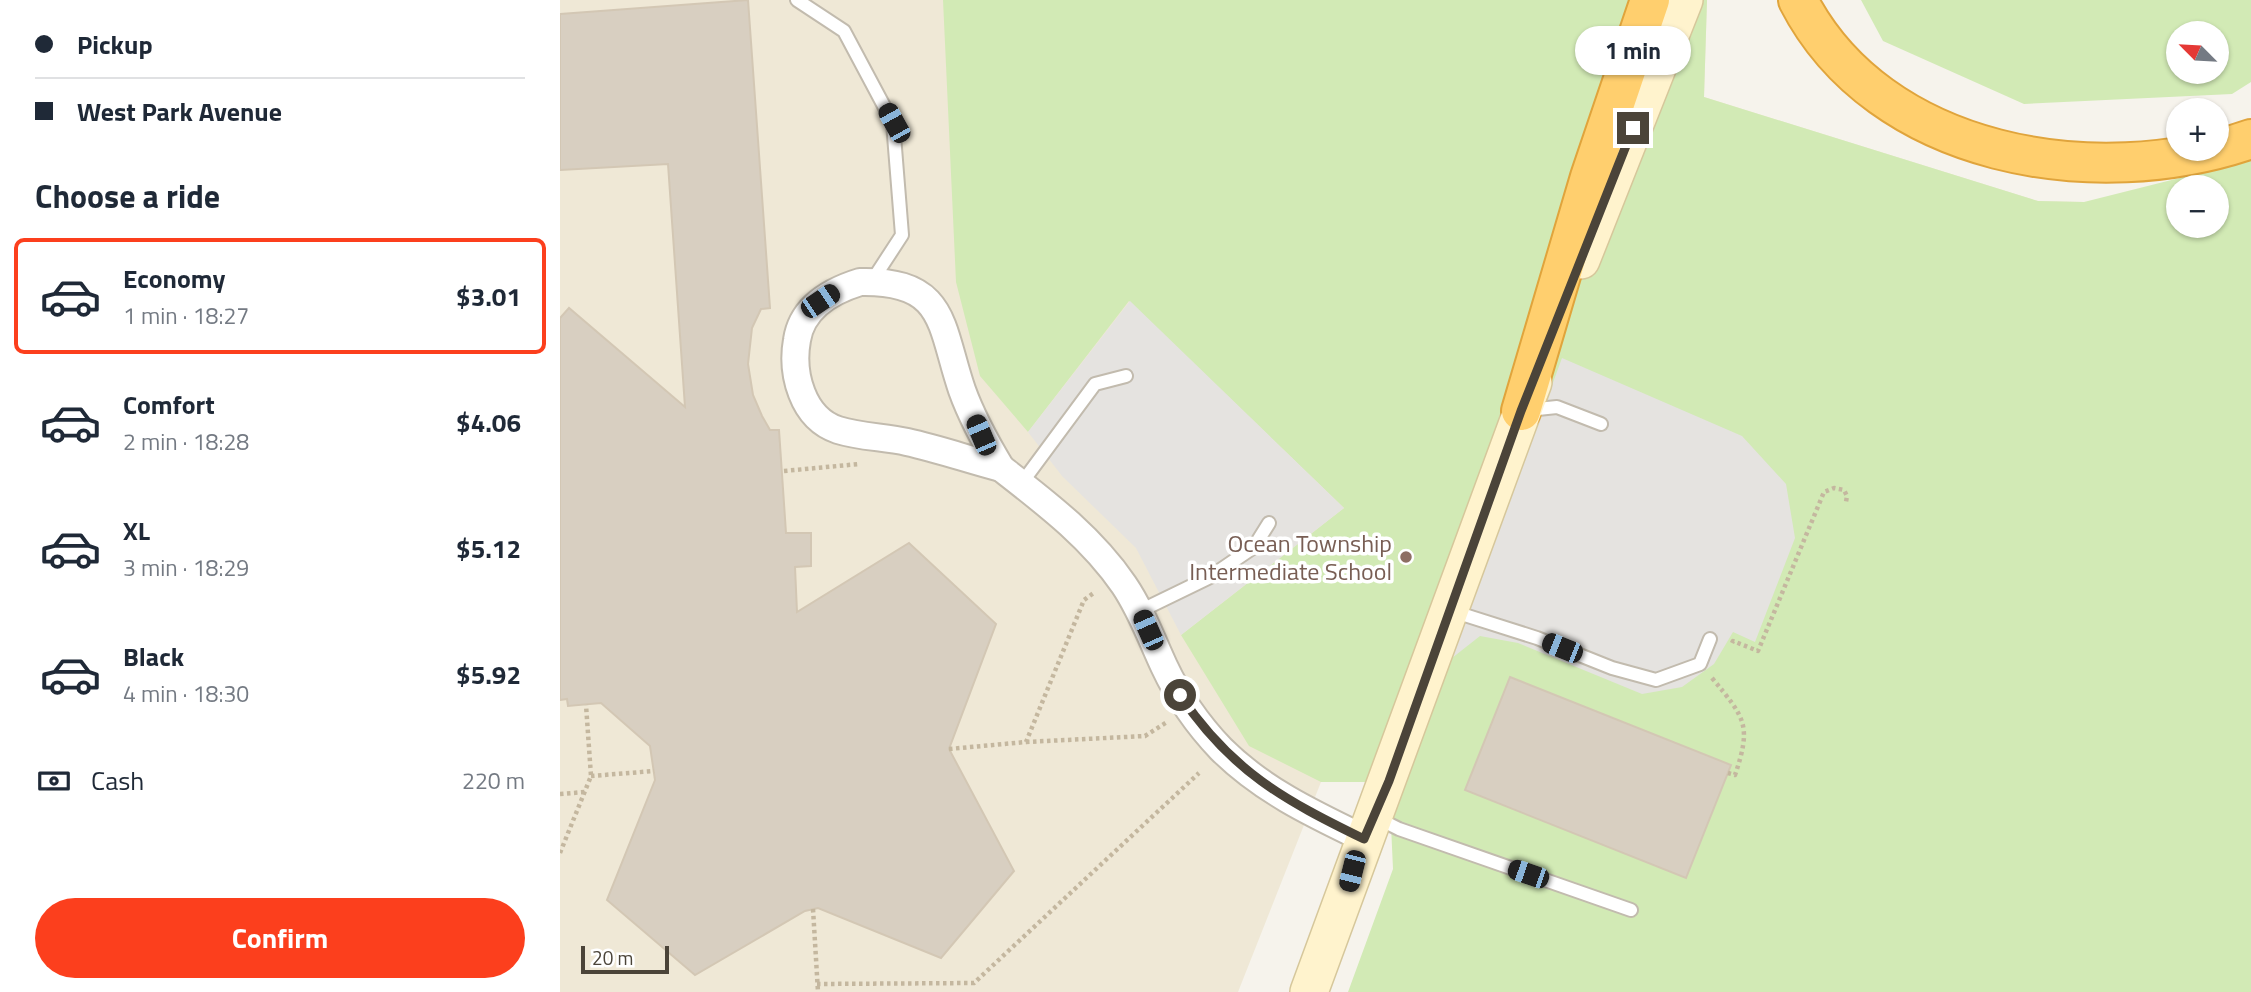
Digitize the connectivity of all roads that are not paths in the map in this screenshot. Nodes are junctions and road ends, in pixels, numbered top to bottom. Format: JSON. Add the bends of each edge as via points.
{"nodes":[{"id":1,"x":797,"y":0,"type":"edge"},
{"id":2,"x":1650,"y":0,"type":"edge"},
{"id":3,"x":1684,"y":0,"type":"edge"},
{"id":4,"x":1798,"y":0,"type":"edge"},
{"id":5,"x":2251,"y":139,"type":"edge"},
{"id":6,"x":872,"y":282,"type":"junction"},
{"id":7,"x":1126,"y":376,"type":"dead end"},
{"id":8,"x":1521,"y":411,"type":"junction"},
{"id":9,"x":1601,"y":424,"type":"dead end"},
{"id":10,"x":1001,"y":468,"type":"junction"},
{"id":11,"x":1021,"y":484,"type":"junction"},
{"id":12,"x":1269,"y":523,"type":"dead end"},
{"id":13,"x":1450,"y":610,"type":"junction"},
{"id":14,"x":1140,"y":611,"type":"junction"},
{"id":15,"x":1710,"y":639,"type":"dead end"},
{"id":16,"x":1369,"y":828,"type":"junction"},
{"id":17,"x":1631,"y":910,"type":"dead end"},
{"id":18,"x":1309,"y":992,"type":"edge"}],
"edges":[{"from":1,"to":6,"type":"lane","via":[[844,31],[894,123],[902,235]]},
{"from":2,"to":8,"type":"highway","via":[[1590,177]]},
{"from":3,"to":8,"type":"street"},
{"from":4,"to":5,"type":"highway","via":[[1823,42],[1870,87],[1930,123],[2001,151],[2118,165],[2196,156]]},
{"from":6,"to":10,"type":"street","via":[[911,289],[937,312],[947,330],[962,389]]},
{"from":6,"to":10,"type":"street","via":[[836,289],[806,316],[794,359],[806,402],[837,430],[909,442]]},
{"from":7,"to":11,"type":"lane","via":[[1095,384]]},
{"from":8,"to":9,"type":"lane","via":[[1556,407]]},
{"from":8,"to":13,"type":"street"},
{"from":10,"to":11,"type":"street"},
{"from":11,"to":14,"type":"street","via":[[1089,541]]},
{"from":12,"to":14,"type":"lane","via":[[1254,547],[1210,577]]},
{"from":13,"to":15,"type":"lane","via":[[1656,680],[1700,664]]},
{"from":13,"to":16,"type":"street"},
{"from":14,"to":16,"type":"street","via":[[1189,709],[1220,748],[1250,775],[1304,810]]},
{"from":16,"to":17,"type":"lane","via":[[1399,829]]},
{"from":16,"to":18,"type":"street"}]}
